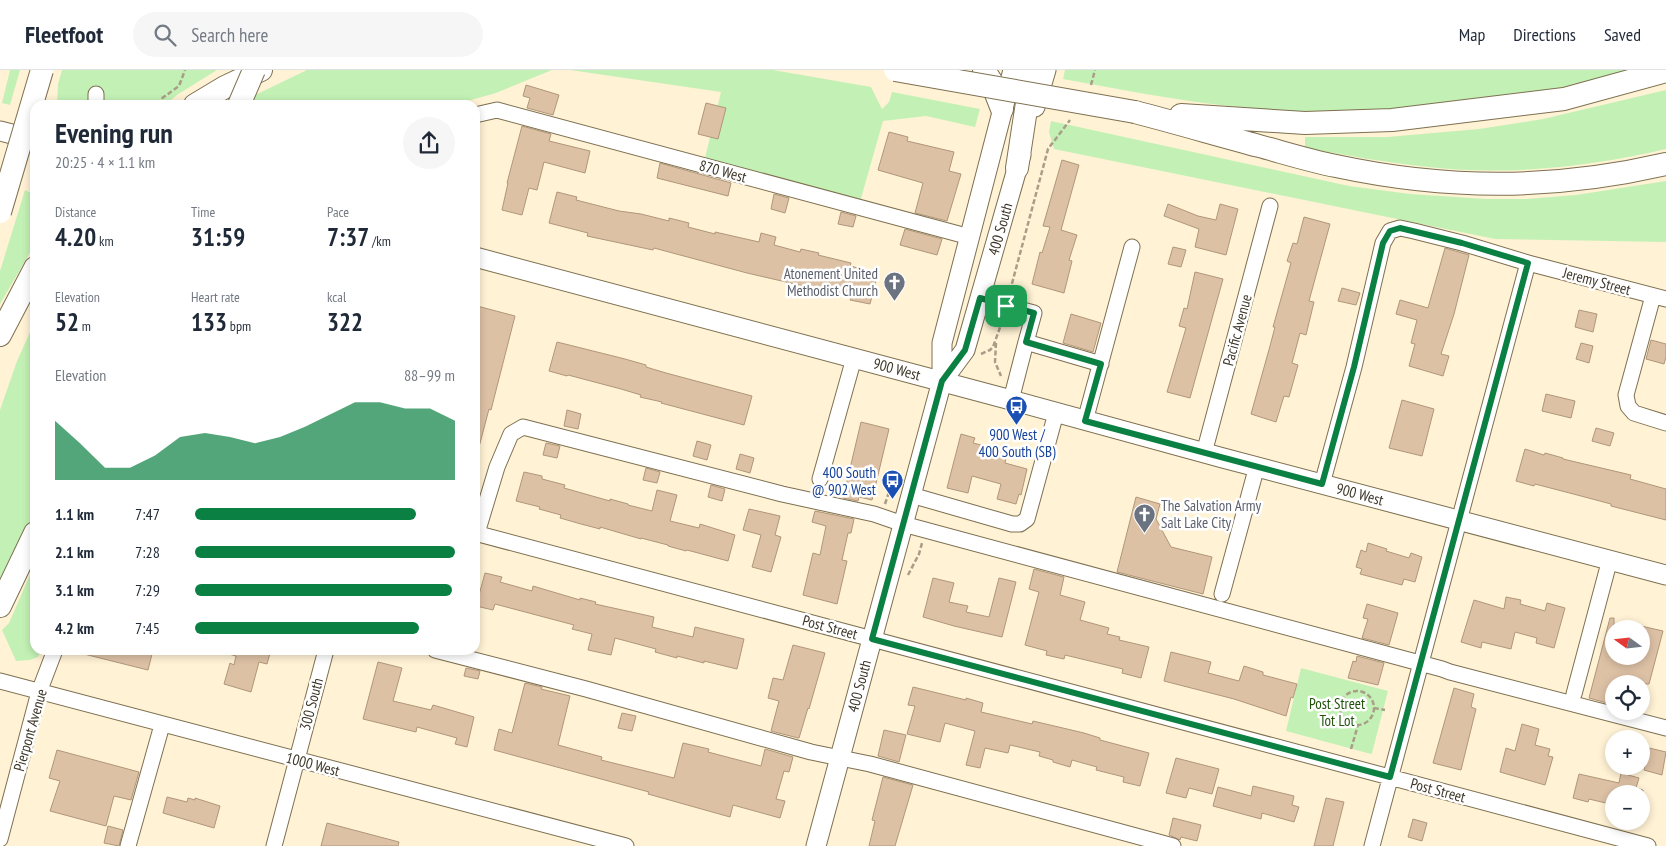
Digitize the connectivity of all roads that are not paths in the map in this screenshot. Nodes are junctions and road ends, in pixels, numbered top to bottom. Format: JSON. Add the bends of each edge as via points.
{"nodes":[{"id":1,"x":42,"y":70,"type":"edge"},
{"id":2,"x":254,"y":70,"type":"edge"},
{"id":3,"x":261,"y":70,"type":"edge"},
{"id":4,"x":895,"y":70,"type":"edge"},
{"id":5,"x":984,"y":70,"type":"edge"},
{"id":6,"x":1013,"y":70,"type":"edge"},
{"id":7,"x":1032,"y":70,"type":"edge"},
{"id":8,"x":1046,"y":70,"type":"edge"},
{"id":9,"x":1666,"y":71,"type":"edge"},
{"id":10,"x":33,"y":100,"type":"edge"},
{"id":11,"x":203,"y":100,"type":"edge"},
{"id":12,"x":241,"y":100,"type":"edge"},
{"id":13,"x":1002,"y":108,"type":"junction"},
{"id":14,"x":30,"y":111,"type":"edge"},
{"id":15,"x":1135,"y":112,"type":"junction"},
{"id":16,"x":480,"y":114,"type":"edge"},
{"id":17,"x":0,"y":131,"type":"edge"},
{"id":18,"x":30,"y":139,"type":"edge"},
{"id":19,"x":1666,"y":164,"type":"edge"},
{"id":20,"x":1017,"y":168,"type":"junction"},
{"id":21,"x":1270,"y":206,"type":"dead end"},
{"id":22,"x":0,"y":212,"type":"edge"},
{"id":23,"x":970,"y":237,"type":"junction"},
{"id":24,"x":1132,"y":247,"type":"dead end"},
{"id":25,"x":480,"y":258,"type":"edge"},
{"id":26,"x":1528,"y":263,"type":"junction"},
{"id":27,"x":30,"y":278,"type":"edge"},
{"id":28,"x":980,"y":298,"type":"junction"},
{"id":29,"x":1659,"y":298,"type":"edge"},
{"id":30,"x":0,"y":335,"type":"edge"},
{"id":31,"x":1026,"y":342,"type":"junction"},
{"id":32,"x":854,"y":358,"type":"junction"},
{"id":33,"x":1101,"y":364,"type":"junction"},
{"id":34,"x":942,"y":381,"type":"junction"},
{"id":35,"x":1011,"y":400,"type":"junction"},
{"id":36,"x":1056,"y":413,"type":"junction"},
{"id":37,"x":1085,"y":421,"type":"junction"},
{"id":38,"x":1666,"y":423,"type":"edge"},
{"id":39,"x":1204,"y":453,"type":"junction"},
{"id":40,"x":1257,"y":466,"type":"junction"},
{"id":41,"x":820,"y":479,"type":"dead end"},
{"id":42,"x":1322,"y":484,"type":"junction"},
{"id":43,"x":911,"y":495,"type":"junction"},
{"id":44,"x":480,"y":520,"type":"edge"},
{"id":45,"x":1459,"y":521,"type":"junction"},
{"id":46,"x":903,"y":524,"type":"junction"},
{"id":47,"x":480,"y":534,"type":"edge"},
{"id":48,"x":30,"y":543,"type":"edge"},
{"id":49,"x":1610,"y":559,"type":"junction"},
{"id":50,"x":1666,"y":575,"type":"edge"},
{"id":51,"x":1222,"y":594,"type":"dead end"},
{"id":52,"x":0,"y":606,"type":"edge"},
{"id":53,"x":872,"y":639,"type":"junction"},
{"id":54,"x":53,"y":655,"type":"edge"},
{"id":55,"x":325,"y":655,"type":"edge"},
{"id":56,"x":455,"y":655,"type":"edge"},
{"id":57,"x":1421,"y":664,"type":"junction"},
{"id":58,"x":0,"y":681,"type":"edge"},
{"id":59,"x":39,"y":692,"type":"junction"},
{"id":60,"x":1574,"y":694,"type":"dead end"},
{"id":61,"x":162,"y":725,"type":"junction"},
{"id":62,"x":1666,"y":728,"type":"edge"},
{"id":63,"x":840,"y":758,"type":"junction"},
{"id":64,"x":297,"y":760,"type":"junction"},
{"id":65,"x":1390,"y":777,"type":"junction"},
{"id":66,"x":0,"y":839,"type":"edge"},
{"id":67,"x":128,"y":846,"type":"edge"},
{"id":68,"x":274,"y":846,"type":"edge"},
{"id":69,"x":626,"y":846,"type":"edge"},
{"id":70,"x":816,"y":846,"type":"edge"},
{"id":71,"x":1173,"y":846,"type":"edge"},
{"id":72,"x":1372,"y":846,"type":"edge"},
{"id":73,"x":1648,"y":846,"type":"edge"}],
"edges":[{"from":1,"to":10,"type":"highway","bridge":true},
{"from":2,"to":12,"type":"highway","bridge":true},
{"from":3,"to":11,"type":"highway"},
{"from":4,"to":15,"type":"highway","bridge":true},
{"from":5,"to":13,"type":"highway"},
{"from":6,"to":13,"type":"main road","name":"400 South"},
{"from":7,"to":20,"type":"highway"},
{"from":8,"to":20,"type":"main road","name":"400 South"},
{"from":9,"to":15,"type":"highway","via":[[1564,99],[1392,120],[1305,123]]},
{"from":13,"to":23,"type":"main road","name":"400 South"},
{"from":14,"to":22,"type":"highway","bridge":true},
{"from":15,"to":19,"type":"highway","via":[[1335,166],[1453,183],[1571,181]]},
{"from":16,"to":23,"type":"street","name":"870 West","via":[[497,110]]},
{"from":17,"to":18,"type":"main road"},
{"from":20,"to":28,"type":"main road","name":"400 South"},
{"from":21,"to":39,"type":"street","name":"Pacific Avenue"},
{"from":23,"to":34,"type":"main road","name":"400 South","via":[[942,343]]},
{"from":24,"to":33,"type":"street"},
{"from":25,"to":32,"type":"main road","name":"900 West"},
{"from":26,"to":29,"type":"street","name":"Jeremy Street"},
{"from":26,"to":42,"type":"street","name":"Jeremy Street","via":[[1414,231],[1400,228],[1390,231],[1383,243]]},
{"from":26,"to":45,"type":"street"},
{"from":27,"to":30,"type":"highway"},
{"from":28,"to":31,"type":"street","via":[[1034,313]]},
{"from":28,"to":34,"type":"main road","name":"400 South","via":[[965,350]]},
{"from":29,"to":38,"type":"street","via":[[1626,395],[1628,406],[1634,413]]},
{"from":31,"to":33,"type":"street"},
{"from":31,"to":35,"type":"street"},
{"from":32,"to":34,"type":"main road","name":"900 West"},
{"from":32,"to":41,"type":"street"},
{"from":33,"to":37,"type":"street"},
{"from":34,"to":35,"type":"main road","name":"900 West"},
{"from":34,"to":43,"type":"main road","name":"400 South"},
{"from":35,"to":36,"type":"main road","name":"900 West"},
{"from":36,"to":37,"type":"main road","name":"900 West"},
{"from":36,"to":43,"type":"street","via":[[1027,520],[1020,524]]},
{"from":37,"to":39,"type":"main road","name":"900 West"},
{"from":39,"to":40,"type":"main road","name":"900 West"},
{"from":40,"to":42,"type":"main road","name":"900 West"},
{"from":40,"to":51,"type":"street"},
{"from":42,"to":45,"type":"main road","name":"900 West"},
{"from":43,"to":46,"type":"main road","name":"400 South"},
{"from":44,"to":46,"type":"street","via":[[511,434],[523,427],[782,494],[874,514]]},
{"from":45,"to":49,"type":"main road","name":"900 West"},
{"from":45,"to":57,"type":"street"},
{"from":46,"to":53,"type":"main road","name":"400 South"},
{"from":46,"to":57,"type":"street"},
{"from":47,"to":53,"type":"street","name":"Post Street"},
{"from":48,"to":52,"type":"highway"},
{"from":49,"to":50,"type":"main road","name":"900 West"},
{"from":49,"to":60,"type":"street"},
{"from":53,"to":63,"type":"main road","name":"400 South"},
{"from":53,"to":65,"type":"street","name":"Post Street"},
{"from":54,"to":59,"type":"street","name":"Pierpont Avenue"},
{"from":55,"to":64,"type":"street","name":"300 South"},
{"from":56,"to":63,"type":"street"},
{"from":57,"to":62,"type":"street"},
{"from":57,"to":65,"type":"street"},
{"from":58,"to":59,"type":"street","name":"1000 West"},
{"from":59,"to":61,"type":"street","name":"1000 West"},
{"from":59,"to":66,"type":"street","name":"Pierpont Avenue"},
{"from":61,"to":64,"type":"street","name":"1000 West"},
{"from":61,"to":67,"type":"street"},
{"from":63,"to":70,"type":"main road","name":"400 South"},
{"from":63,"to":71,"type":"street"},
{"from":64,"to":68,"type":"street","name":"300 South"},
{"from":64,"to":69,"type":"street","name":"1000 West"},
{"from":65,"to":72,"type":"street"},
{"from":65,"to":73,"type":"street","name":"Post Street"}]}
